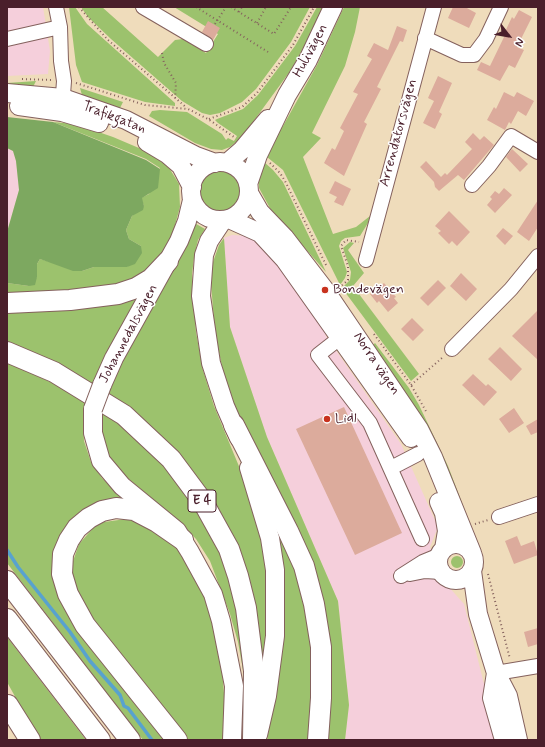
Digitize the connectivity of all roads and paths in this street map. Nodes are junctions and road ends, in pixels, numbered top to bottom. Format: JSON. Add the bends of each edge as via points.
{"nodes":[{"id":1,"x":56,"y":7,"type":"edge"},
{"id":2,"x":79,"y":7,"type":"edge"},
{"id":3,"x":143,"y":7,"type":"edge"},
{"id":4,"x":196,"y":7,"type":"edge"},
{"id":5,"x":226,"y":7,"type":"edge"},
{"id":6,"x":231,"y":7,"type":"edge"},
{"id":7,"x":242,"y":7,"type":"edge"},
{"id":8,"x":266,"y":7,"type":"edge"},
{"id":9,"x":291,"y":7,"type":"edge"},
{"id":10,"x":314,"y":7,"type":"edge"},
{"id":11,"x":333,"y":7,"type":"edge"},
{"id":12,"x":434,"y":7,"type":"edge"},
{"id":13,"x":501,"y":7,"type":"edge"},
{"id":14,"x":239,"y":12,"type":"junction"},
{"id":15,"x":218,"y":20,"type":"junction"},
{"id":16,"x":257,"y":23,"type":"junction"},
{"id":17,"x":215,"y":24,"type":"dead end"},
{"id":18,"x":60,"y":26,"type":"junction"},
{"id":19,"x":425,"y":38,"type":"junction"},
{"id":20,"x":7,"y":39,"type":"edge"},
{"id":21,"x":206,"y":44,"type":"dead end"},
{"id":22,"x":268,"y":52,"type":"dead end"},
{"id":23,"x":162,"y":53,"type":"dead end"},
{"id":24,"x":20,"y":79,"type":"dead end"},
{"id":25,"x":7,"y":93,"type":"edge"},
{"id":26,"x":287,"y":95,"type":"junction"},
{"id":27,"x":58,"y":97,"type":"junction"},
{"id":28,"x":175,"y":99,"type":"junction"},
{"id":29,"x":7,"y":104,"type":"edge"},
{"id":30,"x":188,"y":109,"type":"junction"},
{"id":31,"x":208,"y":119,"type":"junction"},
{"id":32,"x":235,"y":138,"type":"dead end"},
{"id":33,"x":538,"y":152,"type":"edge"},
{"id":34,"x":221,"y":163,"type":"junction"},
{"id":35,"x":472,"y":185,"type":"dead end"},
{"id":36,"x":249,"y":189,"type":"junction"},
{"id":37,"x":192,"y":193,"type":"junction"},
{"id":38,"x":226,"y":220,"type":"junction"},
{"id":39,"x":370,"y":242,"type":"junction"},
{"id":40,"x":538,"y":256,"type":"edge"},
{"id":41,"x":366,"y":260,"type":"dead end"},
{"id":42,"x":168,"y":261,"type":"junction"},
{"id":43,"x":339,"y":288,"type":"dead end"},
{"id":44,"x":7,"y":304,"type":"edge"},
{"id":45,"x":341,"y":337,"type":"junction"},
{"id":46,"x":452,"y":349,"type":"joint"},
{"id":47,"x":7,"y":352,"type":"edge"},
{"id":48,"x":411,"y":385,"type":"dead end"},
{"id":49,"x":234,"y":425,"type":"junction"},
{"id":50,"x":418,"y":454,"type":"junction"},
{"id":51,"x":391,"y":468,"type":"junction"},
{"id":52,"x":538,"y":504,"type":"edge"},
{"id":53,"x":499,"y":517,"type":"dead end"},
{"id":54,"x":422,"y":539,"type":"dead end"},
{"id":55,"x":183,"y":540,"type":"junction"},
{"id":56,"x":472,"y":562,"type":"junction"},
{"id":57,"x":444,"y":564,"type":"junction"},
{"id":58,"x":7,"y":581,"type":"edge"},
{"id":59,"x":478,"y":614,"type":"junction"},
{"id":60,"x":7,"y":619,"type":"edge"},
{"id":61,"x":538,"y":666,"type":"edge"},
{"id":62,"x":496,"y":673,"type":"junction"},
{"id":63,"x":7,"y":704,"type":"edge"},
{"id":64,"x":14,"y":740,"type":"edge"},
{"id":65,"x":30,"y":740,"type":"edge"},
{"id":66,"x":100,"y":740,"type":"edge"},
{"id":67,"x":130,"y":740,"type":"edge"},
{"id":68,"x":177,"y":740,"type":"edge"},
{"id":69,"x":232,"y":740,"type":"edge"},
{"id":70,"x":254,"y":740,"type":"edge"},
{"id":71,"x":257,"y":740,"type":"edge"},
{"id":72,"x":318,"y":740,"type":"edge"},
{"id":73,"x":504,"y":740,"type":"edge"},
{"id":74,"x":518,"y":740,"type":"edge"}],
"edges":[{"from":1,"to":18,"type":"street"},
{"from":2,"to":28,"type":"path","via":[[108,40]]},
{"from":3,"to":21,"type":"street"},
{"from":4,"to":15,"type":"path"},
{"from":5,"to":15,"type":"path"},
{"from":6,"to":14,"type":"path"},
{"from":7,"to":14,"type":"path"},
{"from":8,"to":16,"type":"path"},
{"from":9,"to":16,"type":"path","via":[[274,34]]},
{"from":10,"to":31,"type":"path","via":[[293,45],[257,93],[242,107]]},
{"from":11,"to":26,"type":"main road","name":"Hulivägen","via":[[308,60]]},
{"from":12,"to":19,"type":"street","name":"Arrendatorsvägen"},
{"from":13,"to":19,"type":"street","via":[[486,39],[474,55],[462,55]]},
{"from":14,"to":16,"type":"path"},
{"from":15,"to":17,"type":"path"},
{"from":15,"to":22,"type":"path"},
{"from":18,"to":20,"type":"street"},
{"from":18,"to":27,"type":"street"},
{"from":19,"to":39,"type":"street","name":"Arrendatorsvägen"},
{"from":23,"to":28,"type":"path","via":[[164,63],[176,83]]},
{"from":24,"to":27,"type":"path","via":[[39,78]]},
{"from":25,"to":27,"type":"main road","name":"Trafikgatan"},
{"from":26,"to":34,"type":"main road","name":"Hulivägen","via":[[242,150]]},
{"from":26,"to":36,"type":"main road","name":"Hulivägen","via":[[258,154]]},
{"from":27,"to":29,"type":"main road","name":"Trafikgatan"},
{"from":27,"to":30,"type":"path"},
{"from":27,"to":34,"type":"main road","name":"Trafikgatan","via":[[126,120],[196,156]]},
{"from":27,"to":37,"type":"main road","name":"Trafikgatan","via":[[101,123],[167,154],[180,166]]},
{"from":28,"to":30,"type":"path"},
{"from":30,"to":31,"type":"path"},
{"from":31,"to":32,"type":"path"},
{"from":33,"to":35,"type":"street","via":[[511,136]]},
{"from":34,"to":36,"type":"main road","via":[[241,172]]},
{"from":34,"to":37,"type":"main road","via":[[203,168],[196,175]]},
{"from":36,"to":38,"type":"main road","via":[[244,208]]},
{"from":36,"to":56,"type":"main road","name":"Norra vägen","via":[[260,212],[285,238],[325,290],[419,429],[433,457]]},
{"from":37,"to":38,"type":"main road","via":[[196,208],[206,217]]},
{"from":37,"to":42,"type":"main road","name":"Johannedalsvägen","via":[[187,221]]},
{"from":38,"to":45,"type":"main road","name":"Norra vägen","via":[[260,233],[270,243]]},
{"from":38,"to":49,"type":"main road","via":[[209,241],[204,256],[201,296],[211,363]]},
{"from":39,"to":41,"type":"street","name":"Arrendatorsvägen"},
{"from":39,"to":43,"type":"path","via":[[352,239],[343,242],[341,246],[348,266],[348,280]]},
{"from":40,"to":46,"type":"street","via":[[511,289]]},
{"from":42,"to":44,"type":"highway","via":[[151,279],[124,292],[70,300]]},
{"from":42,"to":55,"type":"main road","name":"Johannedalsvägen","bridge":true,"via":[[114,358],[93,410],[92,432],[101,461],[122,486],[166,520]]},
{"from":45,"to":50,"type":"main road","name":"Norra vägen","via":[[408,433]]},
{"from":45,"to":51,"type":"street","via":[[318,355],[370,423]]},
{"from":46,"to":48,"type":"path"},
{"from":47,"to":70,"type":"highway","number":"E 4","via":[[54,372],[124,415],[171,459],[203,502],[229,549],[246,608],[254,671]]},
{"from":49,"to":71,"type":"main road","via":[[262,508],[275,570],[275,636],[267,696]]},
{"from":49,"to":72,"type":"highway","via":[[304,566],[321,647]]},
{"from":50,"to":51,"type":"street"},
{"from":50,"to":57,"type":"main road","name":"Norra vägen","via":[[444,513],[447,531]]},
{"from":51,"to":54,"type":"street"},
{"from":52,"to":53,"type":"street"},
{"from":55,"to":68,"type":"highway","via":[[134,510],[116,508],[102,511],[83,523],[69,540],[63,554],[62,574],[68,594],[85,625]]},
{"from":55,"to":69,"type":"main road","name":"Johannedalsvägen","via":[[213,594],[221,621],[234,686]]},
{"from":56,"to":57,"type":"main road","via":[[464,579]]},
{"from":56,"to":57,"type":"main road","via":[[461,545],[449,546]]},
{"from":56,"to":59,"type":"main road","name":"Norra vägen"},
{"from":57,"to":59,"type":"main road","name":"Norra vägen"},
{"from":58,"to":67,"type":"highway"},
{"from":59,"to":62,"type":"main road","name":"Norra vägen"},
{"from":60,"to":66,"type":"highway"},
{"from":61,"to":62,"type":"street"},
{"from":62,"to":73,"type":"main road","name":"Norra vägen","via":[[492,698]]},
{"from":62,"to":74,"type":"main road","name":"Norra vägen","via":[[508,696]]},
{"from":63,"to":64,"type":"highway"},
{"from":63,"to":65,"type":"highway"}]}
